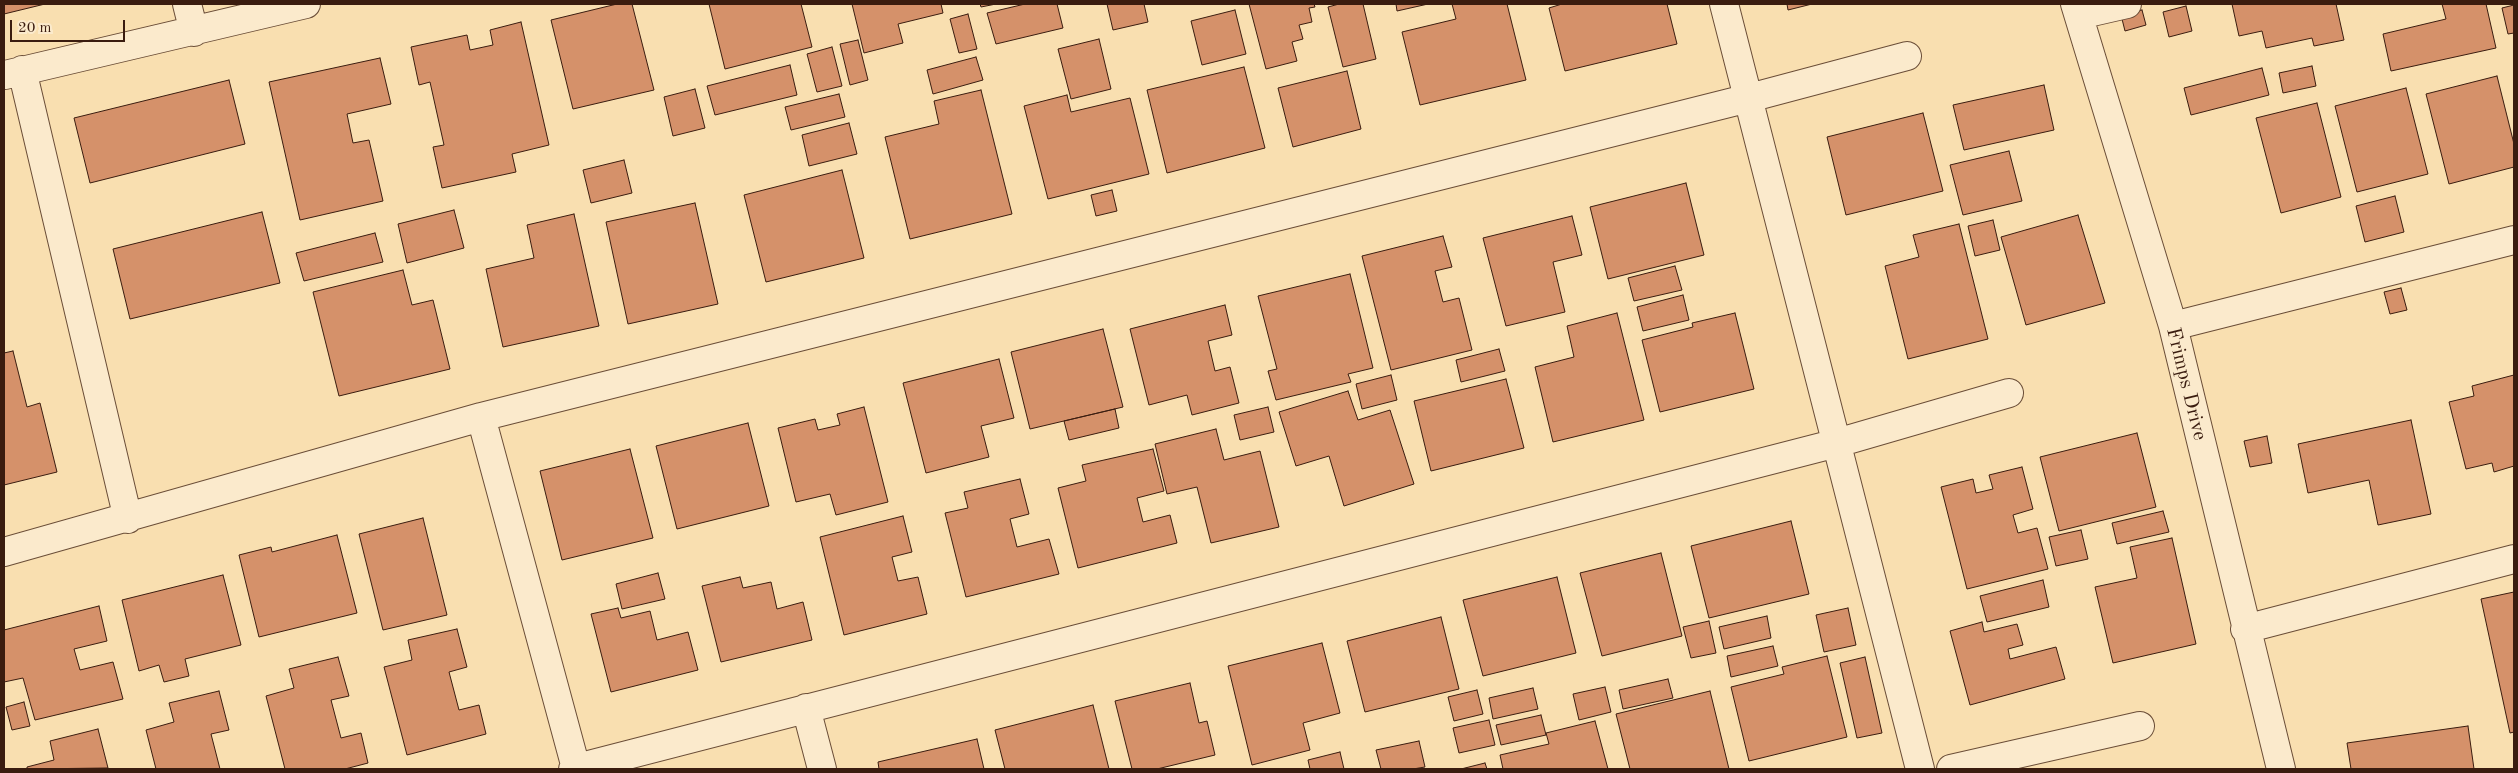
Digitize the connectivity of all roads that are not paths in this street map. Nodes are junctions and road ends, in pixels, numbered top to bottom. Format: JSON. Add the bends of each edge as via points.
{"nodes":[{"id":1,"x":187,"y":4,"type":"edge"},
{"id":2,"x":306,"y":4,"type":"edge"},
{"id":3,"x":1724,"y":4,"type":"edge"},
{"id":4,"x":2127,"y":4,"type":"edge"},
{"id":5,"x":2077,"y":10,"type":"edge"},
{"id":6,"x":194,"y":32,"type":"junction"},
{"id":7,"x":1907,"y":56,"type":"dead end"},
{"id":8,"x":13,"y":73,"type":"edge"},
{"id":9,"x":1749,"y":98,"type":"junction"},
{"id":10,"x":2514,"y":240,"type":"edge"},
{"id":11,"x":2173,"y":326,"type":"junction"},
{"id":12,"x":2009,"y":394,"type":"dead end"},
{"id":13,"x":481,"y":417,"type":"junction"},
{"id":14,"x":1837,"y":443,"type":"junction"},
{"id":15,"x":128,"y":519,"type":"junction"},
{"id":16,"x":4,"y":552,"type":"edge"},
{"id":17,"x":2514,"y":559,"type":"edge"},
{"id":18,"x":2245,"y":629,"type":"junction"},
{"id":19,"x":806,"y":708,"type":"junction"},
{"id":20,"x":2140,"y":726,"type":"dead end"},
{"id":21,"x":575,"y":769,"type":"edge"},
{"id":22,"x":822,"y":769,"type":"edge"},
{"id":23,"x":1920,"y":769,"type":"edge"},
{"id":24,"x":1951,"y":769,"type":"edge"},
{"id":25,"x":2281,"y":769,"type":"edge"}],
"edges":[{"from":1,"to":6,"type":"street"},
{"from":2,"to":6,"type":"street"},
{"from":3,"to":9,"type":"street"},
{"from":4,"to":5,"type":"street"},
{"from":5,"to":11,"type":"street","name":"Frimps Drive"},
{"from":6,"to":8,"type":"street"},
{"from":7,"to":9,"type":"street"},
{"from":8,"to":15,"type":"street"},
{"from":9,"to":13,"type":"street"},
{"from":9,"to":14,"type":"street"},
{"from":10,"to":11,"type":"street"},
{"from":11,"to":18,"type":"street","name":"Frimps Drive"},
{"from":12,"to":14,"type":"street"},
{"from":13,"to":15,"type":"street"},
{"from":13,"to":21,"type":"street"},
{"from":14,"to":19,"type":"street"},
{"from":14,"to":23,"type":"street"},
{"from":15,"to":16,"type":"street"},
{"from":17,"to":18,"type":"street"},
{"from":18,"to":25,"type":"street","name":"Frimps Drive"},
{"from":19,"to":21,"type":"street"},
{"from":19,"to":22,"type":"street"},
{"from":20,"to":24,"type":"street"}]}
